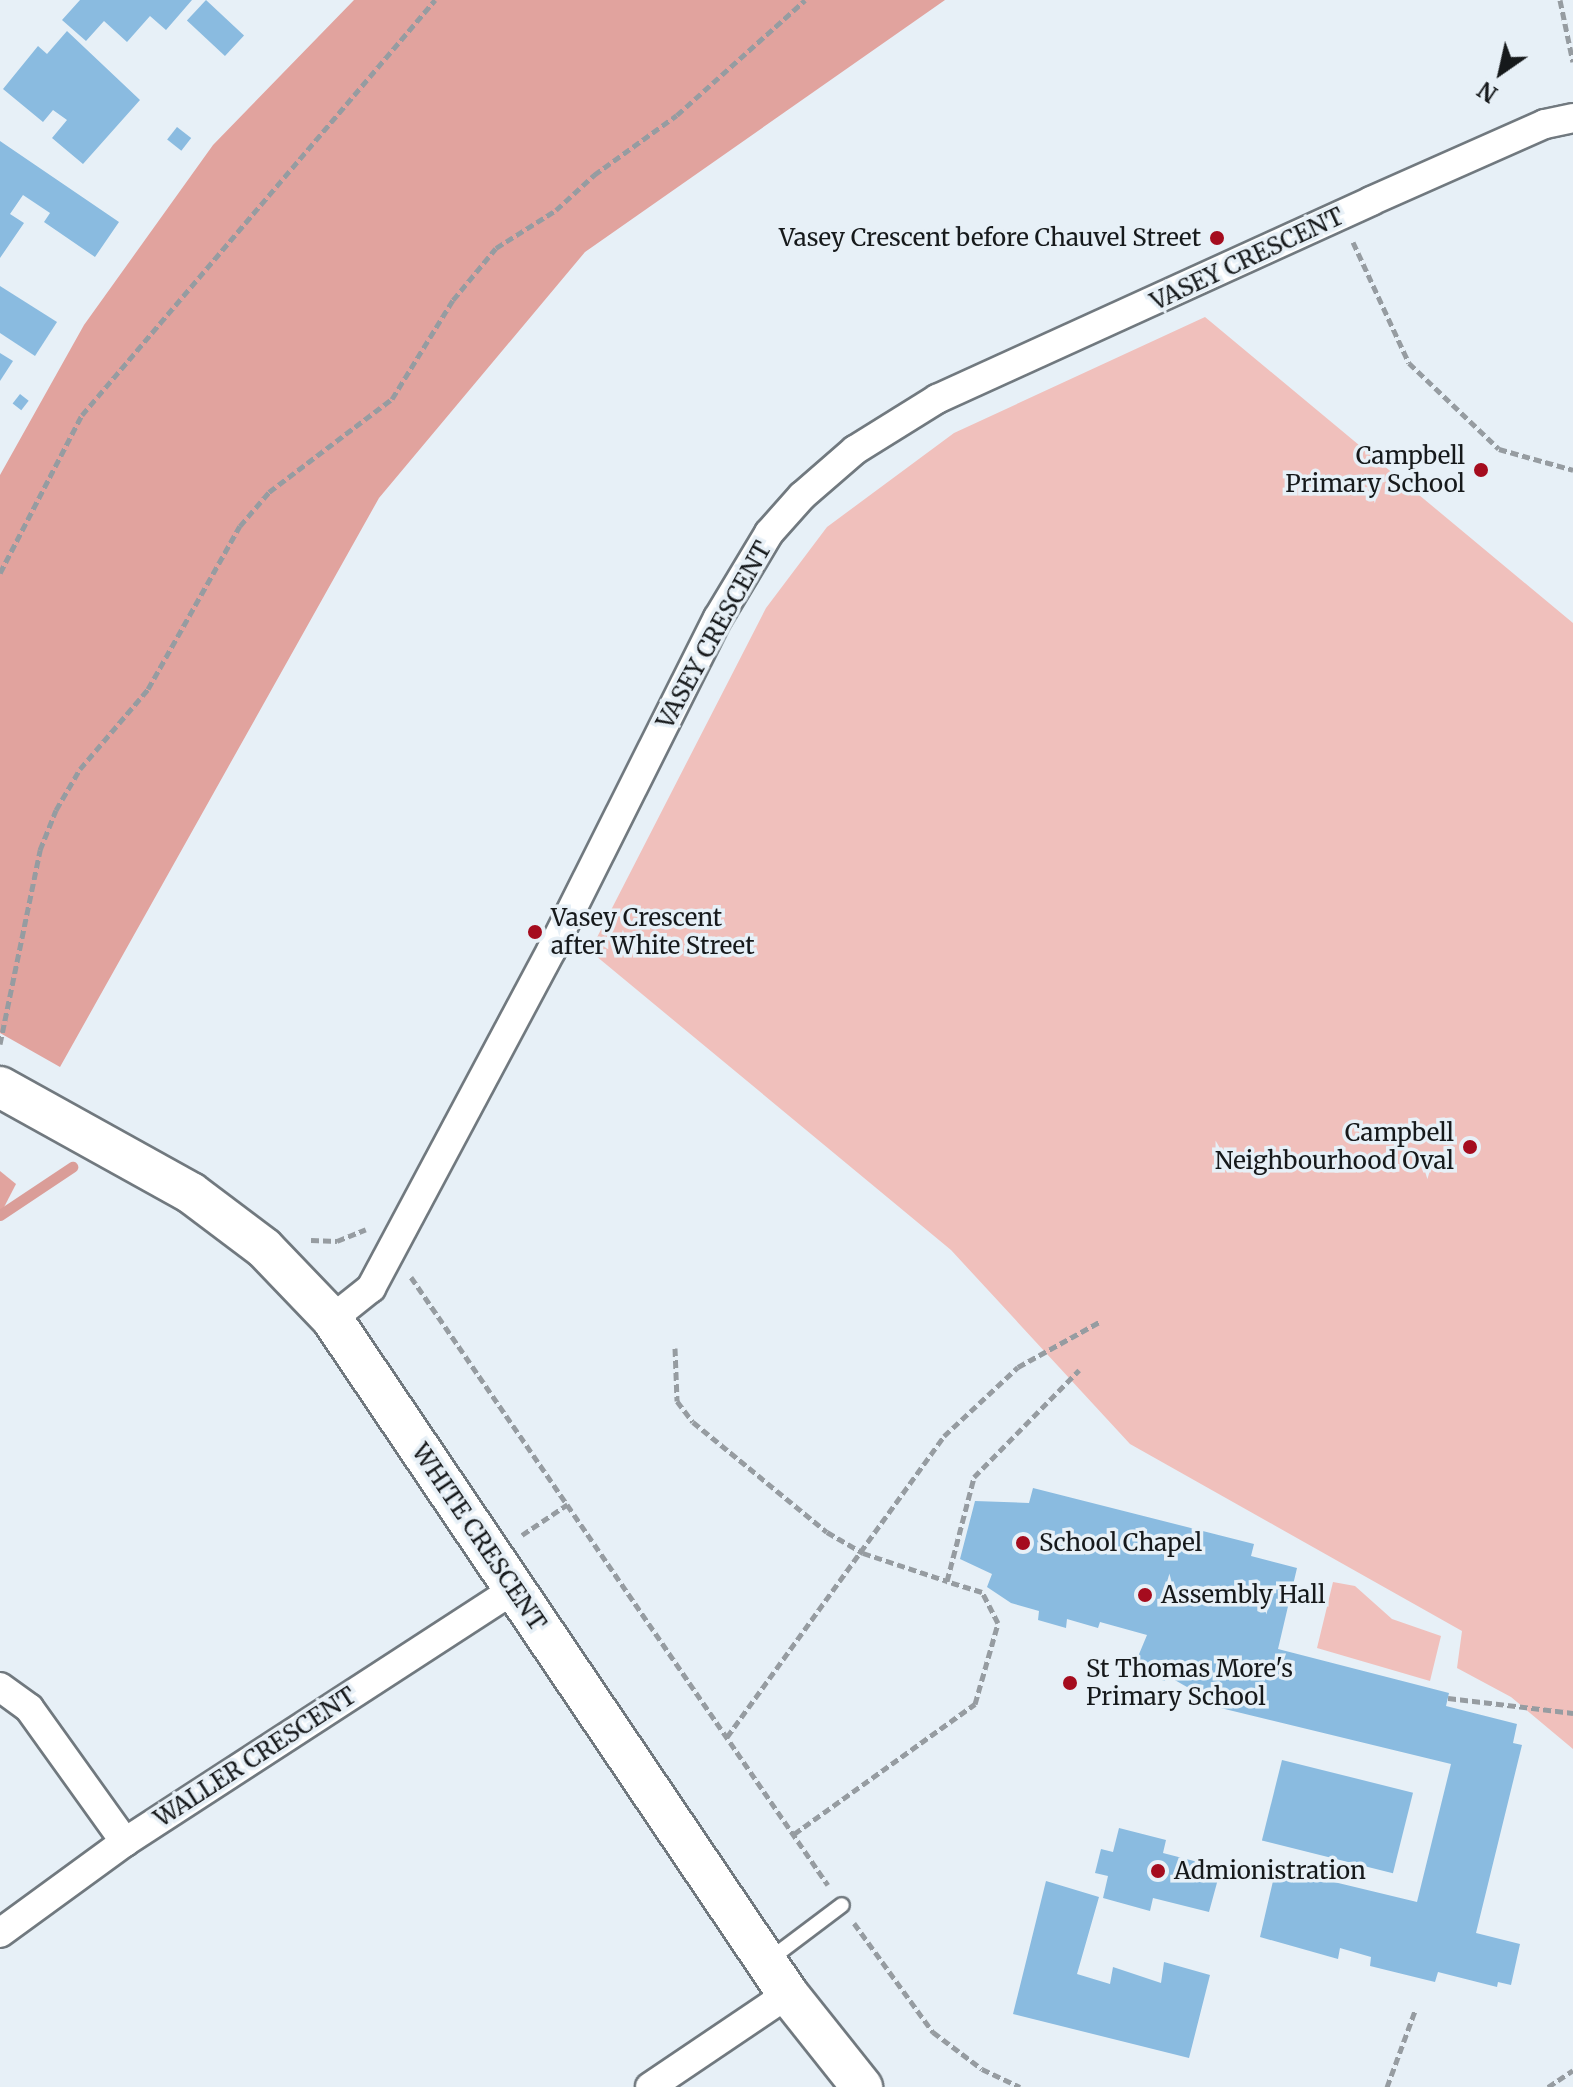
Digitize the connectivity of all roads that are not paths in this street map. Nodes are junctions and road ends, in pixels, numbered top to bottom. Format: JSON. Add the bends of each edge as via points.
{"nodes":[{"id":1,"x":1573,"y":118,"type":"edge"},
{"id":2,"x":0,"y":1087,"type":"edge"},
{"id":3,"x":332,"y":1319,"type":"junction"},
{"id":4,"x":515,"y":1589,"type":"junction"},
{"id":5,"x":0,"y":1687,"type":"edge"},
{"id":6,"x":125,"y":1842,"type":"junction"},
{"id":7,"x":842,"y":1905,"type":"road end"},
{"id":8,"x":0,"y":1933,"type":"edge"},
{"id":9,"x":777,"y":1978,"type":"junction"},
{"id":10,"x":650,"y":2087,"type":"edge"},
{"id":11,"x":862,"y":2087,"type":"edge"}],
"edges":[{"from":1,"to":3,"type":"street","name":"VASEY CRESCENT","via":[[1545,124],[937,399],[855,450],[802,496],[769,533],[718,618],[552,949],[371,1288]]},
{"from":2,"to":3,"type":"street","name":"WHITE CRESCENT","via":[[191,1193],[264,1248]]},
{"from":3,"to":4,"type":"street","name":"WHITE CRESCENT"},
{"from":4,"to":6,"type":"street","name":"WALLER CRESCENT"},
{"from":4,"to":9,"type":"street","name":"WHITE CRESCENT"},
{"from":5,"to":6,"type":"street","via":[[29,1708]]},
{"from":6,"to":8,"type":"street","name":"WALLER CRESCENT"},
{"from":7,"to":9,"type":"lane"},
{"from":9,"to":10,"type":"street"},
{"from":9,"to":11,"type":"street","name":"WHITE CRESCENT"}]}
